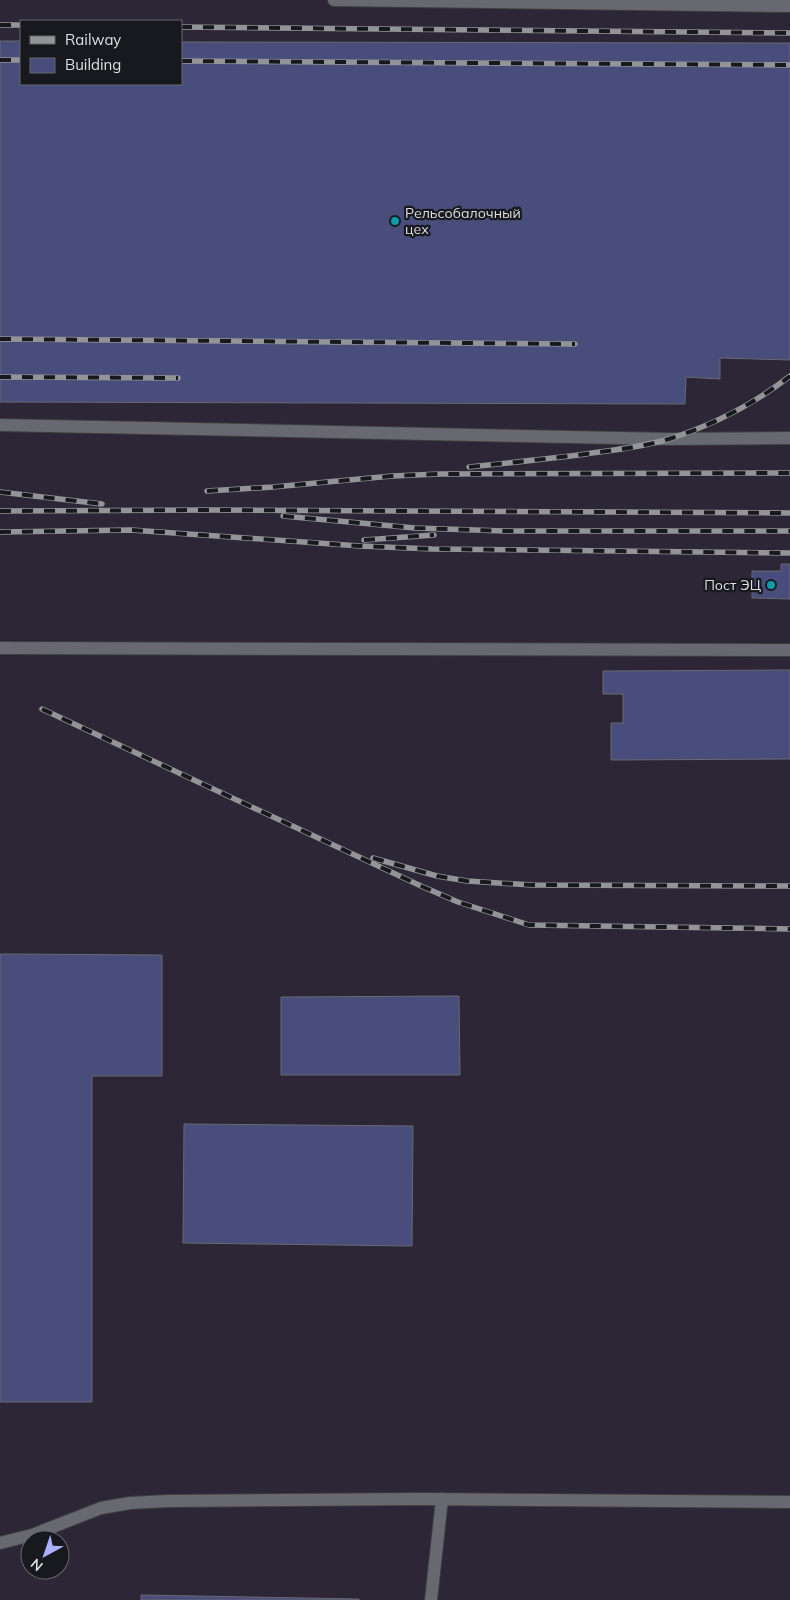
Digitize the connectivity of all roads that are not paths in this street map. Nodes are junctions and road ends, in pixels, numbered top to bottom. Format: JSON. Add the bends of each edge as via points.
{"nodes":[{"id":1,"x":334,"y":0,"type":"edge"},
{"id":2,"x":790,"y":6,"type":"edge"},
{"id":3,"x":0,"y":425,"type":"edge"},
{"id":4,"x":790,"y":438,"type":"edge"},
{"id":5,"x":0,"y":648,"type":"edge"},
{"id":6,"x":790,"y":650,"type":"edge"},
{"id":7,"x":442,"y":1499,"type":"junction"},
{"id":8,"x":790,"y":1502,"type":"edge"},
{"id":9,"x":0,"y":1543,"type":"edge"},
{"id":10,"x":431,"y":1600,"type":"edge"}],
"edges":[{"from":1,"to":2,"type":"lane"},
{"from":3,"to":4,"type":"lane","via":[[669,439]]},
{"from":5,"to":6,"type":"lane"},
{"from":7,"to":8,"type":"lane"},
{"from":7,"to":9,"type":"lane","via":[[130,1503],[100,1508],[32,1535]]},
{"from":7,"to":10,"type":"lane"}]}
